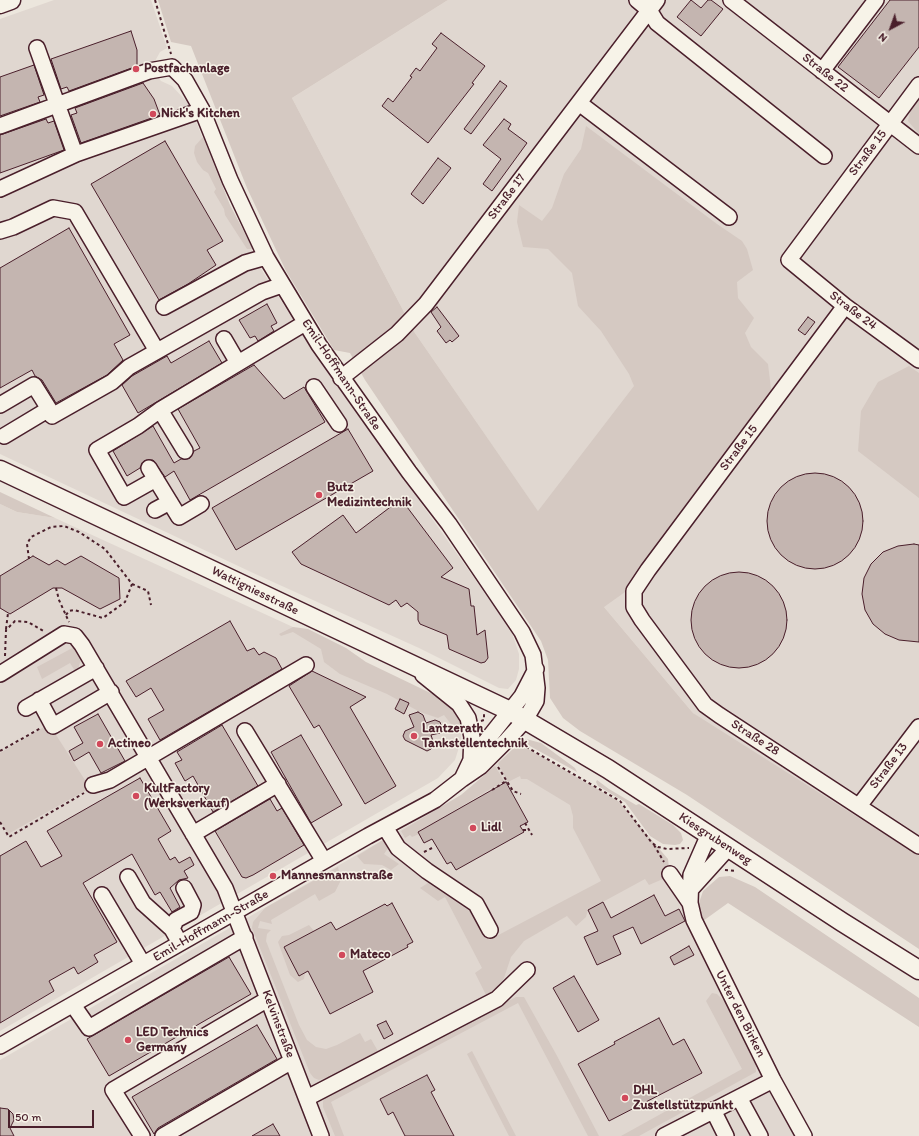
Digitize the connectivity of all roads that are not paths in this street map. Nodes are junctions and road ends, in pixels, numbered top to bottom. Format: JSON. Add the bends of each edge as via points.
{"nodes":[{"id":1,"x":11,"y":0,"type":"edge"},
{"id":2,"x":637,"y":0,"type":"edge"},
{"id":3,"x":731,"y":0,"type":"edge"},
{"id":4,"x":868,"y":3,"type":"edge"},
{"id":5,"x":0,"y":4,"type":"edge"},
{"id":6,"x":653,"y":5,"type":"edge"},
{"id":7,"x":37,"y":48,"type":"dead end"},
{"id":8,"x":822,"y":71,"type":"junction"},
{"id":9,"x":919,"y":85,"type":"edge"},
{"id":10,"x":579,"y":103,"type":"junction"},
{"id":11,"x":57,"y":104,"type":"junction"},
{"id":12,"x":202,"y":110,"type":"junction"},
{"id":13,"x":889,"y":124,"type":"junction"},
{"id":14,"x":0,"y":126,"type":"edge"},
{"id":15,"x":919,"y":146,"type":"edge"},
{"id":16,"x":75,"y":154,"type":"junction"},
{"id":17,"x":824,"y":156,"type":"dead end"},
{"id":18,"x":0,"y":189,"type":"edge"},
{"id":19,"x":729,"y":217,"type":"dead end"},
{"id":20,"x":0,"y":231,"type":"edge"},
{"id":21,"x":266,"y":257,"type":"junction"},
{"id":22,"x":788,"y":260,"type":"joint"},
{"id":23,"x":282,"y":285,"type":"junction"},
{"id":24,"x":845,"y":306,"type":"junction"},
{"id":25,"x":164,"y":307,"type":"dead end"},
{"id":26,"x":305,"y":323,"type":"junction"},
{"id":27,"x":224,"y":339,"type":"dead end"},
{"id":28,"x":157,"y":351,"type":"junction"},
{"id":29,"x":919,"y":360,"type":"edge"},
{"id":30,"x":238,"y":363,"type":"junction"},
{"id":31,"x":341,"y":378,"type":"junction"},
{"id":32,"x":314,"y":387,"type":"dead end"},
{"id":33,"x":0,"y":405,"type":"edge"},
{"id":34,"x":49,"y":410,"type":"junction"},
{"id":35,"x":160,"y":410,"type":"junction"},
{"id":36,"x":339,"y":424,"type":"dead end"},
{"id":37,"x":4,"y":436,"type":"dead end"},
{"id":38,"x":185,"y":451,"type":"dead end"},
{"id":39,"x":0,"y":470,"type":"edge"},
{"id":40,"x":170,"y":502,"type":"junction"},
{"id":41,"x":201,"y":504,"type":"dead end"},
{"id":42,"x":155,"y":510,"type":"dead end"},
{"id":43,"x":634,"y":591,"type":"joint"},
{"id":44,"x":401,"y":660,"type":"junction"},
{"id":45,"x":306,"y":665,"type":"dead end"},
{"id":46,"x":96,"y":668,"type":"junction"},
{"id":47,"x":536,"y":669,"type":"junction"},
{"id":48,"x":2,"y":673,"type":"edge"},
{"id":49,"x":111,"y":692,"type":"junction"},
{"id":50,"x":39,"y":700,"type":"junction"},
{"id":51,"x":26,"y":708,"type":"dead end"},
{"id":52,"x":510,"y":710,"type":"junction"},
{"id":53,"x":525,"y":720,"type":"junction"},
{"id":54,"x":483,"y":725,"type":"junction"},
{"id":55,"x":919,"y":727,"type":"edge"},
{"id":56,"x":245,"y":730,"type":"dead end"},
{"id":57,"x":148,"y":758,"type":"junction"},
{"id":58,"x":471,"y":760,"type":"junction"},
{"id":59,"x":462,"y":778,"type":"junction"},
{"id":60,"x":278,"y":784,"type":"junction"},
{"id":61,"x":93,"y":785,"type":"road end"},
{"id":62,"x":859,"y":806,"type":"junction"},
{"id":63,"x":385,"y":827,"type":"junction"},
{"id":64,"x":193,"y":834,"type":"junction"},
{"id":65,"x":709,"y":834,"type":"junction"},
{"id":66,"x":919,"y":846,"type":"edge"},
{"id":67,"x":729,"y":847,"type":"junction"},
{"id":68,"x":324,"y":861,"type":"junction"},
{"id":69,"x":670,"y":874,"type":"road end"},
{"id":70,"x":128,"y":877,"type":"dead end"},
{"id":71,"x":184,"y":888,"type":"dead end"},
{"id":72,"x":692,"y":888,"type":"junction"},
{"id":73,"x":102,"y":895,"type":"dead end"},
{"id":74,"x":690,"y":903,"type":"junction"},
{"id":75,"x":235,"y":912,"type":"junction"},
{"id":76,"x":172,"y":929,"type":"junction"},
{"id":77,"x":490,"y":930,"type":"dead end"},
{"id":78,"x":244,"y":937,"type":"junction"},
{"id":79,"x":180,"y":943,"type":"junction"},
{"id":80,"x":143,"y":964,"type":"junction"},
{"id":81,"x":527,"y":970,"type":"dead end"},
{"id":82,"x":919,"y":970,"type":"edge"},
{"id":83,"x":268,"y":999,"type":"junction"},
{"id":84,"x":73,"y":1005,"type":"junction"},
{"id":85,"x":0,"y":1046,"type":"edge"},
{"id":86,"x":292,"y":1061,"type":"junction"},
{"id":87,"x":773,"y":1080,"type":"junction"},
{"id":88,"x":742,"y":1096,"type":"junction"},
{"id":89,"x":307,"y":1098,"type":"junction"},
{"id":90,"x":713,"y":1110,"type":"junction"},
{"id":91,"x":686,"y":1131,"type":"edge"},
{"id":92,"x":142,"y":1136,"type":"edge"},
{"id":93,"x":163,"y":1136,"type":"edge"},
{"id":94,"x":321,"y":1136,"type":"edge"},
{"id":95,"x":664,"y":1136,"type":"edge"},
{"id":96,"x":726,"y":1136,"type":"edge"},
{"id":97,"x":760,"y":1136,"type":"edge"},
{"id":98,"x":804,"y":1136,"type":"edge"}],
"edges":[{"from":1,"to":5,"type":"main road"},
{"from":2,"to":6,"type":"street"},
{"from":3,"to":8,"type":"street","name":"Straße 22"},
{"from":4,"to":8,"type":"street"},
{"from":6,"to":10,"type":"street","name":"Straße 17"},
{"from":6,"to":17,"type":"street","via":[[657,23]]},
{"from":7,"to":11,"type":"street"},
{"from":8,"to":13,"type":"street","name":"Straße 22"},
{"from":9,"to":13,"type":"street","name":"Straße 15"},
{"from":10,"to":19,"type":"street"},
{"from":10,"to":31,"type":"street","name":"Straße 17","via":[[416,315],[387,343]]},
{"from":11,"to":12,"type":"street","name":"Emil-Hoffmann-Straße","via":[[149,71],[172,67],[185,80]]},
{"from":11,"to":14,"type":"street"},
{"from":11,"to":16,"type":"street"},
{"from":12,"to":16,"type":"street"},
{"from":12,"to":21,"type":"street","name":"Emil-Hoffmann-Straße","via":[[230,180]]},
{"from":13,"to":15,"type":"street","name":"Straße 22"},
{"from":13,"to":22,"type":"street","name":"Straße 15"},
{"from":16,"to":18,"type":"street"},
{"from":20,"to":28,"type":"street","via":[[53,208],[75,212]]},
{"from":21,"to":23,"type":"street","name":"Emil-Hoffmann-Straße"},
{"from":21,"to":25,"type":"street","via":[[245,263]]},
{"from":22,"to":24,"type":"street","name":"Straße 24"},
{"from":23,"to":26,"type":"street","name":"Emil-Hoffmann-Straße"},
{"from":23,"to":28,"type":"street","via":[[262,292]]},
{"from":24,"to":29,"type":"street","name":"Straße 24"},
{"from":24,"to":43,"type":"street","name":"Straße 15"},
{"from":26,"to":30,"type":"street"},
{"from":26,"to":31,"type":"street","name":"Emil-Hoffmann-Straße"},
{"from":27,"to":30,"type":"street"},
{"from":28,"to":34,"type":"street","via":[[129,367],[112,382],[52,416]]},
{"from":30,"to":35,"type":"street"},
{"from":31,"to":47,"type":"street","name":"Emil-Hoffmann-Straße","via":[[449,524],[500,598],[522,632],[533,655]]},
{"from":32,"to":36,"type":"street"},
{"from":33,"to":34,"type":"street","via":[[34,385]]},
{"from":34,"to":37,"type":"street"},
{"from":35,"to":38,"type":"street"},
{"from":35,"to":40,"type":"street","via":[[97,450],[124,497],[152,474]]},
{"from":39,"to":44,"type":"main road","name":"Wattigniesstraße"},
{"from":40,"to":41,"type":"street","via":[[179,517]]},
{"from":40,"to":42,"type":"street"},
{"from":43,"to":62,"type":"street","name":"Straße 28","via":[[634,607],[642,620],[705,704]]},
{"from":44,"to":52,"type":"main road","name":"Wattigniesstraße"},
{"from":44,"to":54,"type":"street","via":[[459,704],[468,718]]},
{"from":45,"to":57,"type":"street"},
{"from":46,"to":48,"type":"street","via":[[75,636],[64,634]]},
{"from":46,"to":49,"type":"street"},
{"from":46,"to":50,"type":"street"},
{"from":47,"to":52,"type":"street","name":"Emil-Hoffmann-Straße","via":[[522,696]]},
{"from":47,"to":53,"type":"street","name":"Emil-Hoffmann-Straße","via":[[536,701]]},
{"from":49,"to":50,"type":"street","via":[[53,726]]},
{"from":49,"to":57,"type":"street"},
{"from":50,"to":51,"type":"street"},
{"from":52,"to":53,"type":"main road","name":"Kiesgrubenweg"},
{"from":52,"to":54,"type":"street","name":"Emil-Hoffmann-Straße"},
{"from":53,"to":59,"type":"street","name":"Emil-Hoffmann-Straße","via":[[481,766]]},
{"from":53,"to":65,"type":"main road","name":"Kiesgrubenweg","via":[[608,769]]},
{"from":54,"to":58,"type":"street","name":"Emil-Hoffmann-Straße"},
{"from":54,"to":58,"type":"street","via":[[472,737]]},
{"from":55,"to":62,"type":"street","name":"Straße 13"},
{"from":56,"to":60,"type":"street"},
{"from":57,"to":61,"type":"street","via":[[110,780]]},
{"from":57,"to":64,"type":"street"},
{"from":58,"to":59,"type":"street","name":"Emil-Hoffmann-Straße"},
{"from":59,"to":63,"type":"street","name":"Emil-Hoffmann-Straße","via":[[435,800]]},
{"from":60,"to":64,"type":"street"},
{"from":60,"to":68,"type":"street"},
{"from":62,"to":66,"type":"street","name":"Straße 28"},
{"from":63,"to":68,"type":"street","name":"Emil-Hoffmann-Straße"},
{"from":63,"to":77,"type":"street","via":[[398,848],[476,904]]},
{"from":64,"to":75,"type":"street"},
{"from":65,"to":67,"type":"main road","name":"Kiesgrubenweg"},
{"from":65,"to":72,"type":"street","name":"Unter den Birken","via":[[691,875]]},
{"from":67,"to":72,"type":"street"},
{"from":67,"to":82,"type":"main road","name":"Kiesgrubenweg"},
{"from":68,"to":75,"type":"street","name":"Emil-Hoffmann-Straße"},
{"from":69,"to":74,"type":"street"},
{"from":70,"to":76,"type":"street","via":[[143,903]]},
{"from":71,"to":76,"type":"street","via":[[192,905],[191,912],[176,920]]},
{"from":72,"to":74,"type":"street","name":"Unter den Birken"},
{"from":73,"to":80,"type":"street"},
{"from":74,"to":87,"type":"street","name":"Unter den Birken","via":[[694,920]]},
{"from":75,"to":78,"type":"street","name":"Kelvinstraße"},
{"from":75,"to":79,"type":"street","name":"Emil-Hoffmann-Straße"},
{"from":76,"to":79,"type":"street"},
{"from":78,"to":83,"type":"street","name":"Kelvinstraße"},
{"from":78,"to":84,"type":"street","via":[[89,1028]]},
{"from":79,"to":80,"type":"street","name":"Emil-Hoffmann-Straße"},
{"from":80,"to":84,"type":"street","name":"Emil-Hoffmann-Straße"},
{"from":81,"to":89,"type":"street","via":[[497,999]]},
{"from":83,"to":86,"type":"street","name":"Kelvinstraße"},
{"from":83,"to":92,"type":"street","via":[[113,1090]]},
{"from":84,"to":85,"type":"street","name":"Emil-Hoffmann-Straße"},
{"from":86,"to":89,"type":"street","name":"Kelvinstraße"},
{"from":86,"to":93,"type":"street"},
{"from":87,"to":88,"type":"street"},
{"from":87,"to":98,"type":"street","name":"Unter den Birken"},
{"from":88,"to":90,"type":"street"},
{"from":88,"to":97,"type":"street","via":[[742,1103]]},
{"from":89,"to":94,"type":"street","name":"Kelvinstraße"},
{"from":90,"to":91,"type":"street"},
{"from":90,"to":96,"type":"street"},
{"from":91,"to":95,"type":"street"}]}
